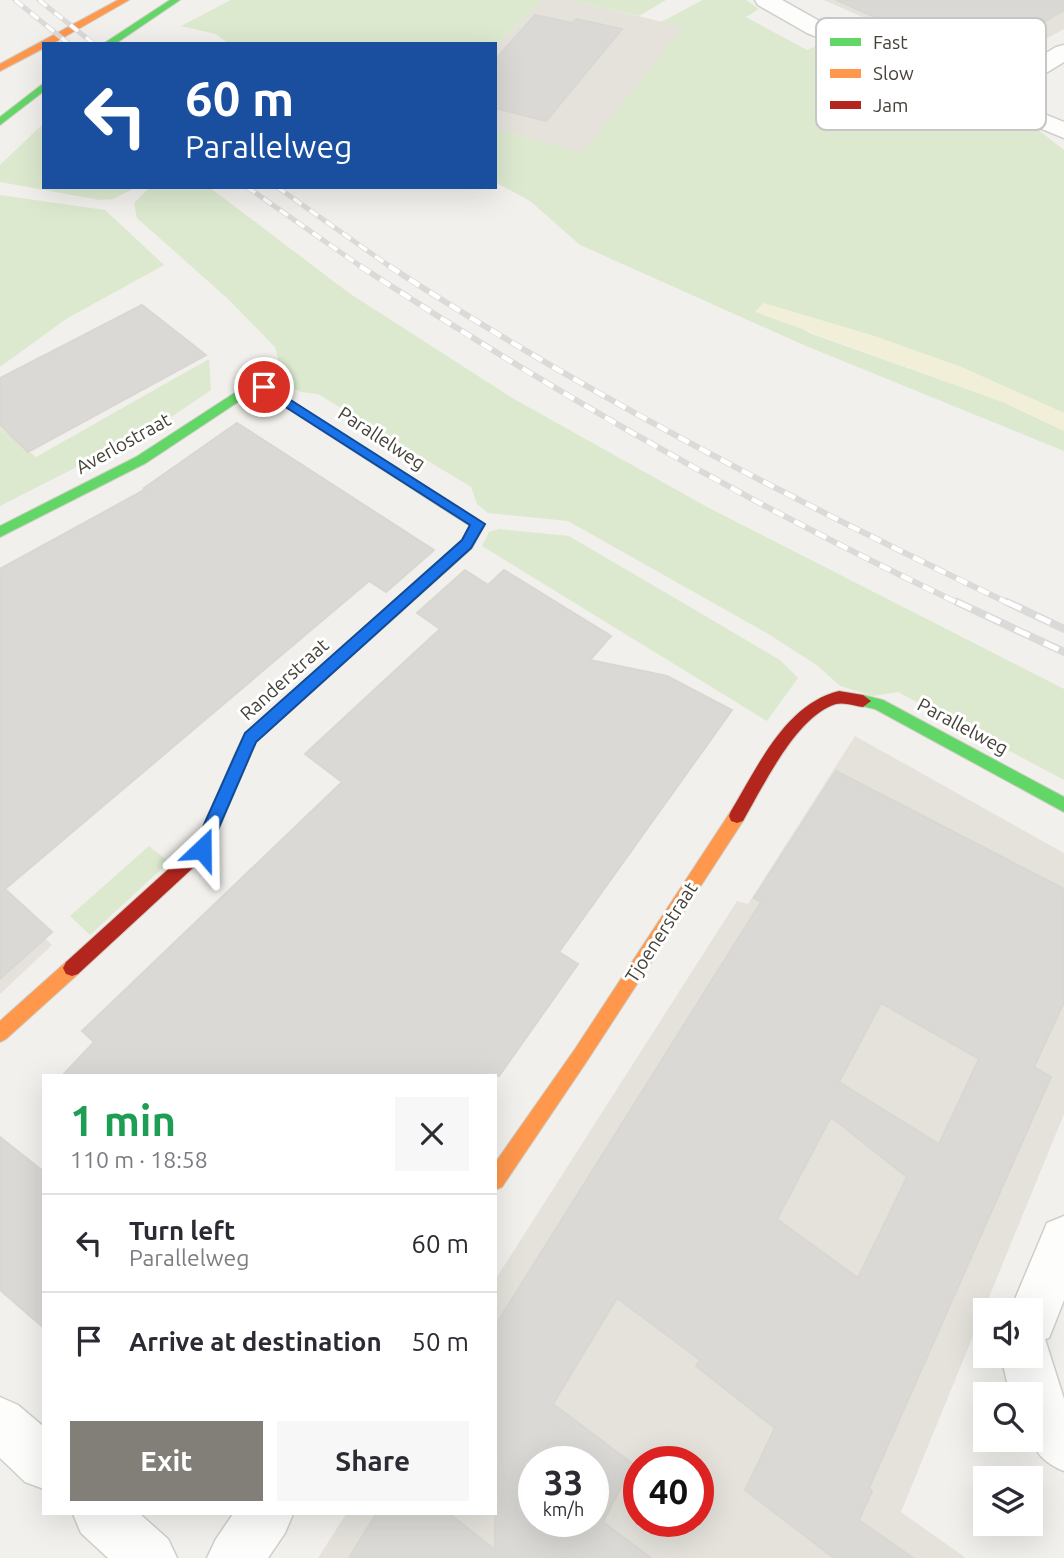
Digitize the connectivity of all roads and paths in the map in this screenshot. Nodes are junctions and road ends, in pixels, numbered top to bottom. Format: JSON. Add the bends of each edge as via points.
{"nodes":[{"id":1,"x":125,"y":0,"type":"edge"},
{"id":2,"x":766,"y":0,"type":"edge"},
{"id":3,"x":175,"y":1,"type":"edge"},
{"id":4,"x":816,"y":28,"type":"edge"},
{"id":5,"x":48,"y":42,"type":"edge"},
{"id":6,"x":111,"y":42,"type":"edge"},
{"id":7,"x":42,"y":45,"type":"edge"},
{"id":8,"x":1064,"y":52,"type":"edge"},
{"id":9,"x":1046,"y":63,"type":"edge"},
{"id":10,"x":0,"y":68,"type":"edge"},
{"id":11,"x":42,"y":88,"type":"edge"},
{"id":12,"x":0,"y":122,"type":"edge"},
{"id":13,"x":1046,"y":124,"type":"edge"},
{"id":14,"x":1064,"y":131,"type":"edge"},
{"id":15,"x":264,"y":387,"type":"joint"},
{"id":16,"x":478,"y":524,"type":"joint"},
{"id":17,"x":0,"y":533,"type":"edge"},
{"id":18,"x":838,"y":697,"type":"joint"},
{"id":19,"x":1064,"y":804,"type":"edge"},
{"id":20,"x":0,"y":1033,"type":"edge"},
{"id":21,"x":497,"y":1177,"type":"edge"},
{"id":22,"x":1064,"y":1240,"type":"edge"},
{"id":23,"x":1040,"y":1298,"type":"edge"},
{"id":24,"x":1029,"y":1368,"type":"edge"},
{"id":25,"x":0,"y":1423,"type":"edge"},
{"id":26,"x":1064,"y":1445,"type":"edge"},
{"id":27,"x":42,"y":1461,"type":"edge"},
{"id":28,"x":101,"y":1515,"type":"edge"},
{"id":29,"x":265,"y":1515,"type":"edge"},
{"id":30,"x":149,"y":1558,"type":"edge"},
{"id":31,"x":236,"y":1558,"type":"edge"}],
"edges":[{"from":1,"to":5,"type":"street"},
{"from":2,"to":4,"type":"street"},
{"from":3,"to":6,"type":"street"},
{"from":7,"to":10,"type":"street"},
{"from":8,"to":9,"type":"street"},
{"from":11,"to":12,"type":"street"},
{"from":13,"to":14,"type":"street"},
{"from":15,"to":16,"type":"street","name":"Parallelweg"},
{"from":15,"to":17,"type":"street","name":"Averlostraat","via":[[240,395],[141,460]]},
{"from":16,"to":20,"type":"street","name":"Randerstraat","via":[[467,544],[250,738],[202,849]]},
{"from":18,"to":19,"type":"street","name":"Parallelweg","via":[[878,704]]},
{"from":18,"to":21,"type":"street","name":"Tjoenerstraat","via":[[812,709],[788,737],[582,1055]]},
{"from":22,"to":23,"type":"street"},
{"from":24,"to":26,"type":"street","via":[[1039,1407]]},
{"from":25,"to":27,"type":"street"},
{"from":28,"to":30,"type":"street"},
{"from":29,"to":31,"type":"street"}]}
